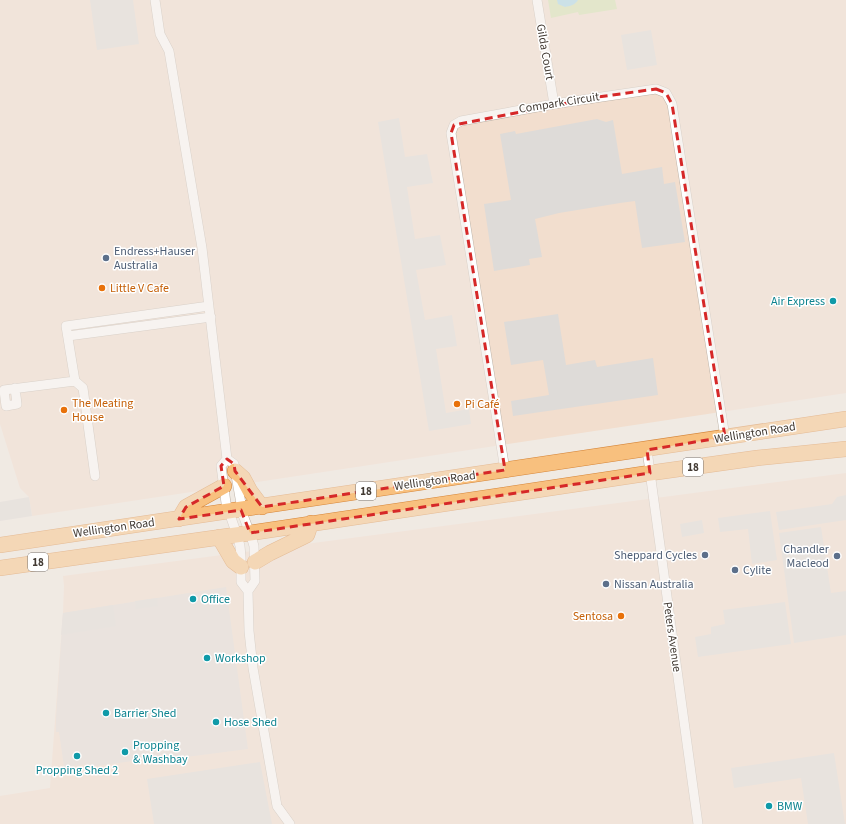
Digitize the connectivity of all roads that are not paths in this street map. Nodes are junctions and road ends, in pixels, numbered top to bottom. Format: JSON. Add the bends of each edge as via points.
{"nodes":[{"id":1,"x":155,"y":0,"type":"edge"},
{"id":2,"x":537,"y":0,"type":"edge"},
{"id":3,"x":554,"y":104,"type":"junction"},
{"id":4,"x":209,"y":306,"type":"junction"},
{"id":5,"x":211,"y":316,"type":"junction"},
{"id":6,"x":68,"y":336,"type":"junction"},
{"id":7,"x":75,"y":381,"type":"junction"},
{"id":8,"x":15,"y":388,"type":"dead end"},
{"id":9,"x":846,"y":419,"type":"edge"},
{"id":10,"x":725,"y":437,"type":"junction"},
{"id":11,"x":846,"y":449,"type":"edge"},
{"id":12,"x":647,"y":450,"type":"junction"},
{"id":13,"x":227,"y":459,"type":"junction"},
{"id":14,"x":505,"y":470,"type":"junction"},
{"id":15,"x":235,"y":471,"type":"junction"},
{"id":16,"x":650,"y":473,"type":"junction"},
{"id":17,"x":95,"y":476,"type":"dead end"},
{"id":18,"x":224,"y":486,"type":"junction"},
{"id":19,"x":262,"y":506,"type":"junction"},
{"id":20,"x":235,"y":511,"type":"junction"},
{"id":21,"x":180,"y":519,"type":"junction"},
{"id":22,"x":311,"y":523,"type":"junction"},
{"id":23,"x":244,"y":534,"type":"junction"},
{"id":24,"x":219,"y":537,"type":"junction"},
{"id":25,"x":0,"y":545,"type":"edge"},
{"id":26,"x":248,"y":564,"type":"junction"},
{"id":27,"x":0,"y":568,"type":"edge"},
{"id":28,"x":248,"y":591,"type":"junction"},
{"id":29,"x":290,"y":824,"type":"edge"},
{"id":30,"x":698,"y":824,"type":"edge"}],
"edges":[{"from":1,"to":4,"type":"street","via":[[160,34],[169,51],[202,248]]},
{"from":2,"to":3,"type":"street","name":"Gilda Court"},
{"from":3,"to":10,"type":"street","name":"Compark Circuit","via":[[656,88],[666,93],[672,104]]},
{"from":3,"to":14,"type":"street","name":"Compark Circuit","via":[[461,121],[454,125],[451,133]]},
{"from":4,"to":5,"type":"street"},
{"from":4,"to":6,"type":"street","via":[[66,326]]},
{"from":5,"to":6,"type":"street"},
{"from":5,"to":13,"type":"street"},
{"from":6,"to":7,"type":"street"},
{"from":7,"to":8,"type":"street"},
{"from":7,"to":17,"type":"street","via":[[84,388]]},
{"from":9,"to":10,"type":"highway","name":"Wellington Road","number":"18"},
{"from":10,"to":12,"type":"highway","name":"Wellington Road","number":"18"},
{"from":11,"to":16,"type":"highway","name":"Wellington Road","number":"18"},
{"from":12,"to":14,"type":"highway","name":"Wellington Road","number":"18"},
{"from":12,"to":16,"type":"street","name":"Peters Avenue"},
{"from":13,"to":15,"type":"street","via":[[234,464]]},
{"from":13,"to":18,"type":"street","via":[[221,466]]},
{"from":14,"to":19,"type":"highway","name":"Wellington Road","number":"18"},
{"from":15,"to":19,"type":"highway","via":[[243,478]]},
{"from":15,"to":20,"type":"street"},
{"from":16,"to":22,"type":"highway","name":"Wellington Road","number":"18"},
{"from":16,"to":30,"type":"street","name":"Peters Avenue"},
{"from":18,"to":20,"type":"street"},
{"from":18,"to":21,"type":"highway","via":[[186,507]]},
{"from":19,"to":20,"type":"highway","name":"Wellington Road","number":"18"},
{"from":20,"to":21,"type":"highway","name":"Wellington Road","number":"18"},
{"from":20,"to":23,"type":"street"},
{"from":20,"to":23,"type":"street","via":[[244,520]]},
{"from":21,"to":25,"type":"highway","name":"Wellington Road","number":"18"},
{"from":22,"to":23,"type":"highway","name":"Wellington Road","number":"18"},
{"from":22,"to":26,"type":"highway","via":[[307,535]]},
{"from":23,"to":24,"type":"highway","name":"Wellington Road","number":"18"},
{"from":23,"to":26,"type":"street","via":[[241,557]]},
{"from":23,"to":26,"type":"street","via":[[254,546]]},
{"from":24,"to":26,"type":"highway","via":[[233,561]]},
{"from":24,"to":27,"type":"highway","name":"Wellington Road","number":"18"},
{"from":26,"to":28,"type":"street","via":[[255,581]]},
{"from":26,"to":28,"type":"street","via":[[241,582]]},
{"from":28,"to":29,"type":"street","via":[[253,668],[277,806]]}]}
